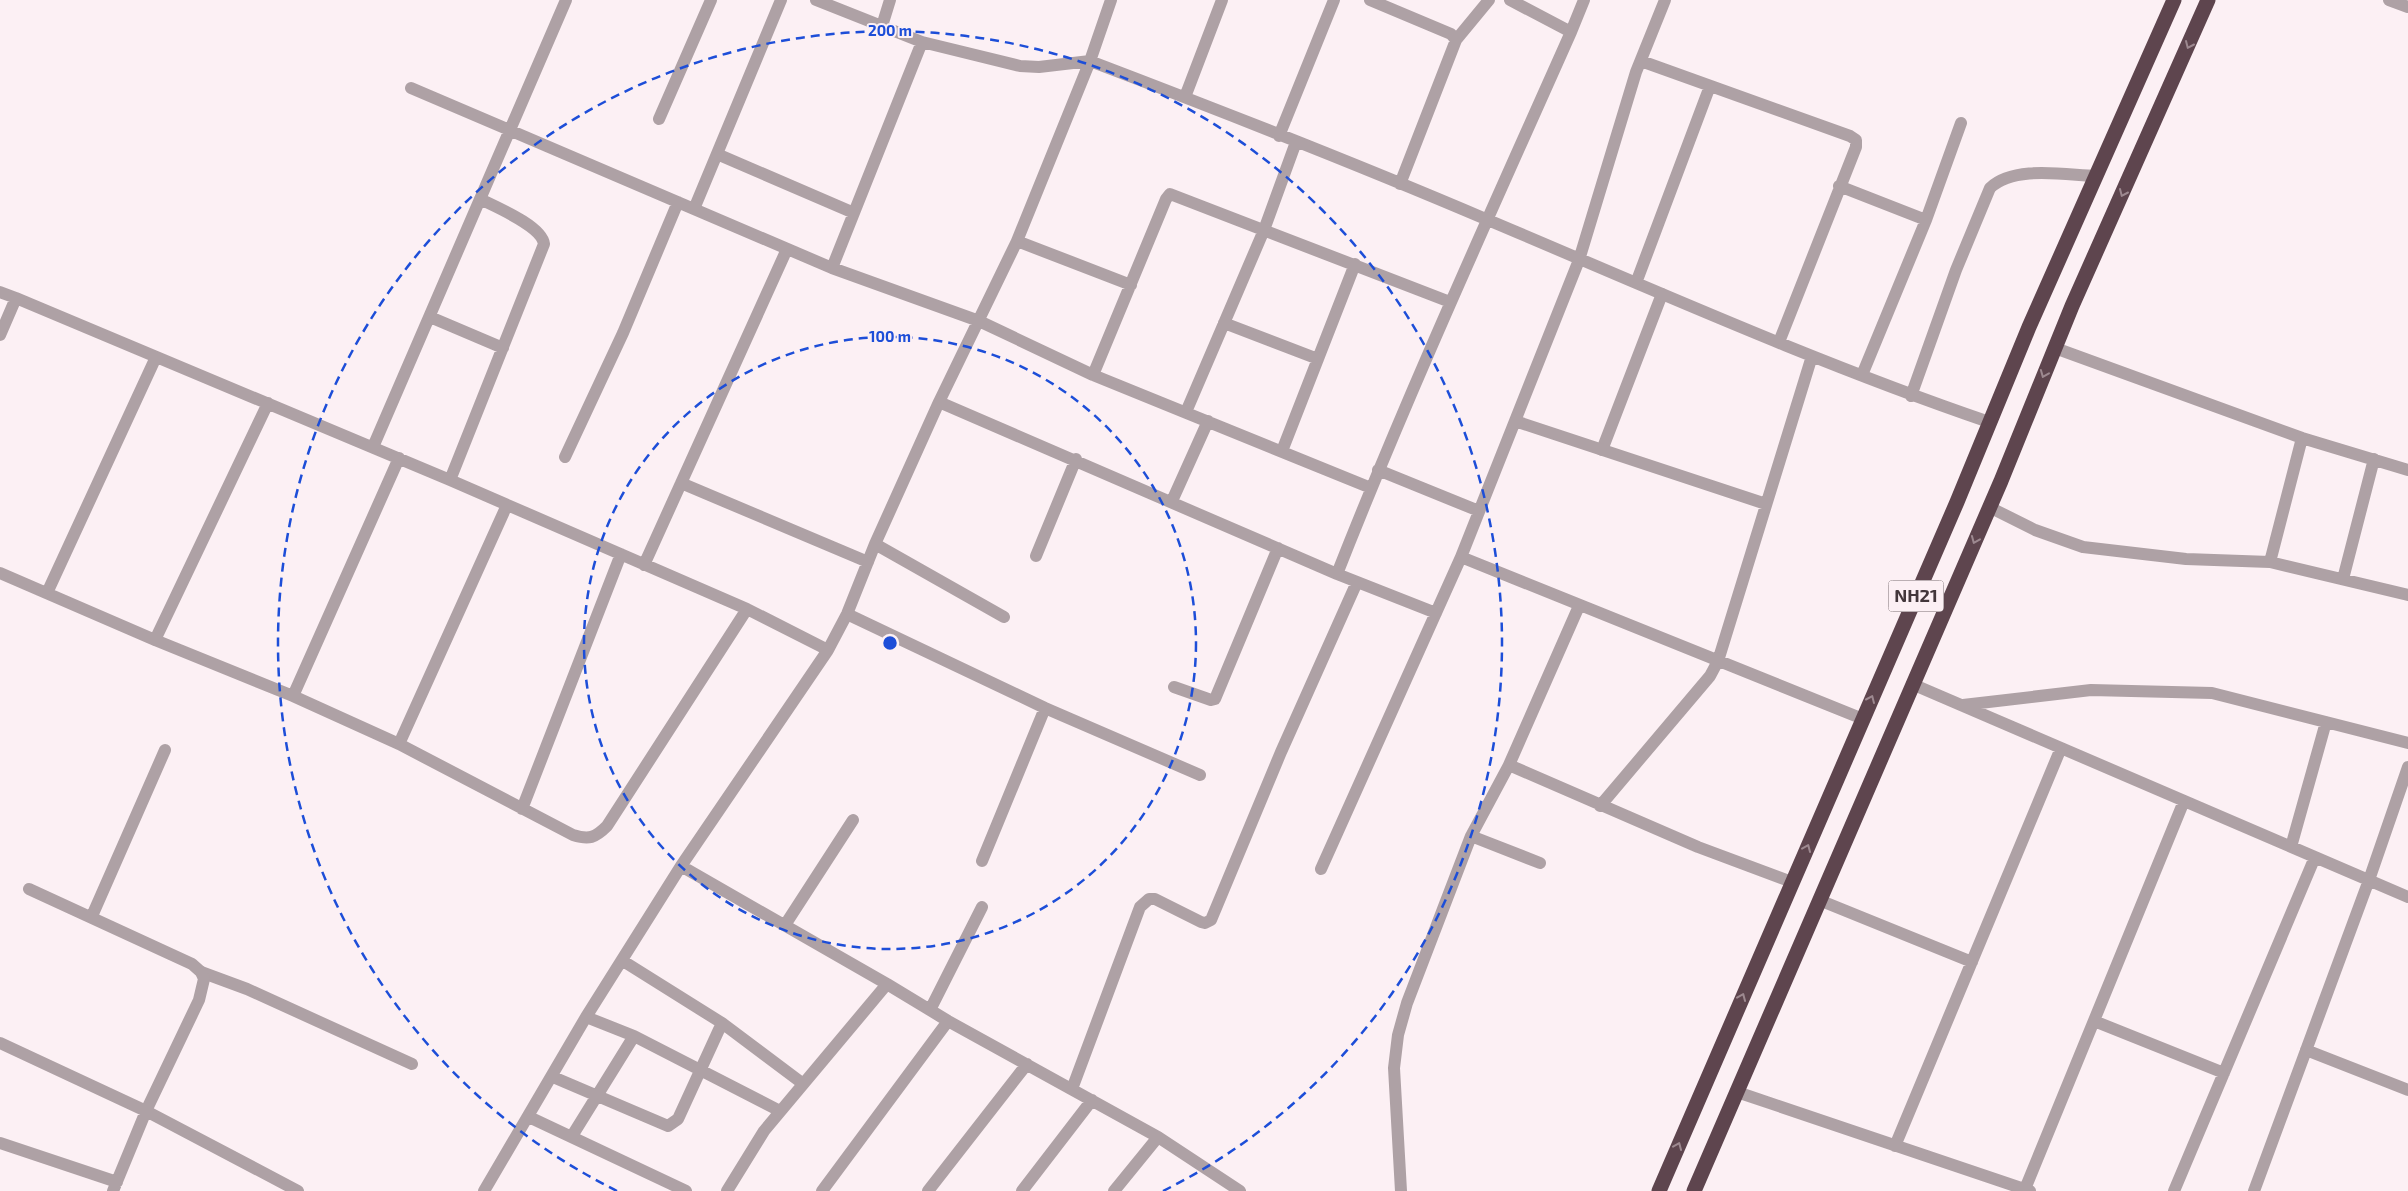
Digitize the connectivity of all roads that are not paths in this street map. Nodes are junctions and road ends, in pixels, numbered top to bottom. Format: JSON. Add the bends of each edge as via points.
{"nodes":[{"id":1,"x":566,"y":0,"type":"edge"},
{"id":2,"x":710,"y":0,"type":"edge"},
{"id":3,"x":781,"y":0,"type":"edge"},
{"id":4,"x":816,"y":0,"type":"edge"},
{"id":5,"x":890,"y":0,"type":"edge"},
{"id":6,"x":1111,"y":0,"type":"edge"},
{"id":7,"x":1222,"y":0,"type":"edge"},
{"id":8,"x":1334,"y":0,"type":"edge"},
{"id":9,"x":1370,"y":0,"type":"edge"},
{"id":10,"x":1489,"y":0,"type":"edge"},
{"id":11,"x":1510,"y":0,"type":"edge"},
{"id":12,"x":1584,"y":0,"type":"edge"},
{"id":13,"x":1665,"y":0,"type":"edge"},
{"id":14,"x":2174,"y":0,"type":"edge"},
{"id":15,"x":2208,"y":0,"type":"edge"},
{"id":16,"x":2389,"y":0,"type":"edge"},
{"id":17,"x":2408,"y":7,"type":"edge"},
{"id":18,"x":882,"y":26,"type":"junction"},
{"id":19,"x":1572,"y":32,"type":"junction"},
{"id":20,"x":1456,"y":40,"type":"junction"},
{"id":21,"x":922,"y":42,"type":"junction"},
{"id":22,"x":1090,"y":61,"type":"junction"},
{"id":23,"x":1641,"y":61,"type":"junction"},
{"id":24,"x":1710,"y":86,"type":"junction"},
{"id":25,"x":411,"y":88,"type":"dead end"},
{"id":26,"x":1185,"y":97,"type":"junction"},
{"id":27,"x":659,"y":119,"type":"dead end"},
{"id":28,"x":1961,"y":123,"type":"dead end"},
{"id":29,"x":510,"y":130,"type":"junction"},
{"id":30,"x":1280,"y":136,"type":"junction"},
{"id":31,"x":1296,"y":142,"type":"junction"},
{"id":32,"x":717,"y":154,"type":"junction"},
{"id":33,"x":2096,"y":176,"type":"junction"},
{"id":34,"x":1400,"y":184,"type":"junction"},
{"id":35,"x":1840,"y":186,"type":"junction"},
{"id":36,"x":480,"y":199,"type":"junction"},
{"id":37,"x":678,"y":202,"type":"junction"},
{"id":38,"x":694,"y":209,"type":"junction"},
{"id":39,"x":854,"y":212,"type":"junction"},
{"id":40,"x":1487,"y":219,"type":"junction"},
{"id":41,"x":1926,"y":220,"type":"junction"},
{"id":42,"x":1264,"y":230,"type":"junction"},
{"id":43,"x":1018,"y":241,"type":"junction"},
{"id":44,"x":787,"y":249,"type":"junction"},
{"id":45,"x":1579,"y":260,"type":"junction"},
{"id":46,"x":1355,"y":264,"type":"junction"},
{"id":47,"x":832,"y":268,"type":"junction"},
{"id":48,"x":1636,"y":283,"type":"junction"},
{"id":49,"x":1131,"y":285,"type":"junction"},
{"id":50,"x":0,"y":292,"type":"edge"},
{"id":51,"x":1662,"y":294,"type":"junction"},
{"id":52,"x":16,"y":298,"type":"junction"},
{"id":53,"x":1450,"y":302,"type":"junction"},
{"id":54,"x":430,"y":317,"type":"junction"},
{"id":55,"x":979,"y":321,"type":"junction"},
{"id":56,"x":1224,"y":323,"type":"junction"},
{"id":57,"x":0,"y":335,"type":"edge"},
{"id":58,"x":1779,"y":342,"type":"junction"},
{"id":59,"x":503,"y":348,"type":"junction"},
{"id":60,"x":2055,"y":348,"type":"junction"},
{"id":61,"x":1812,"y":356,"type":"junction"},
{"id":62,"x":156,"y":357,"type":"junction"},
{"id":63,"x":1318,"y":359,"type":"junction"},
{"id":64,"x":1093,"y":375,"type":"junction"},
{"id":65,"x":1862,"y":375,"type":"junction"},
{"id":66,"x":1911,"y":396,"type":"junction"},
{"id":67,"x":939,"y":402,"type":"junction"},
{"id":68,"x":268,"y":404,"type":"junction"},
{"id":69,"x":1186,"y":412,"type":"junction"},
{"id":70,"x":1515,"y":421,"type":"junction"},
{"id":71,"x":1208,"y":422,"type":"junction"},
{"id":72,"x":1989,"y":422,"type":"junction"},
{"id":73,"x":2302,"y":438,"type":"junction"},
{"id":74,"x":373,"y":447,"type":"junction"},
{"id":75,"x":1602,"y":450,"type":"junction"},
{"id":76,"x":1282,"y":451,"type":"junction"},
{"id":77,"x":565,"y":457,"type":"dead end"},
{"id":78,"x":399,"y":458,"type":"junction"},
{"id":79,"x":1076,"y":460,"type":"junction"},
{"id":80,"x":2374,"y":460,"type":"junction"},
{"id":81,"x":1378,"y":470,"type":"junction"},
{"id":82,"x":2408,"y":470,"type":"edge"},
{"id":83,"x":450,"y":480,"type":"junction"},
{"id":84,"x":682,"y":483,"type":"junction"},
{"id":85,"x":1371,"y":488,"type":"junction"},
{"id":86,"x":1172,"y":501,"type":"junction"},
{"id":87,"x":1766,"y":504,"type":"junction"},
{"id":88,"x":507,"y":505,"type":"junction"},
{"id":89,"x":1989,"y":507,"type":"junction"},
{"id":90,"x":1479,"y":511,"type":"junction"},
{"id":91,"x":874,"y":544,"type":"junction"},
{"id":92,"x":1278,"y":548,"type":"junction"},
{"id":93,"x":621,"y":554,"type":"junction"},
{"id":94,"x":1036,"y":556,"type":"dead end"},
{"id":95,"x":1461,"y":557,"type":"junction"},
{"id":96,"x":868,"y":562,"type":"junction"},
{"id":97,"x":2270,"y":562,"type":"junction"},
{"id":98,"x":644,"y":565,"type":"junction"},
{"id":99,"x":0,"y":573,"type":"edge"},
{"id":100,"x":1337,"y":574,"type":"junction"},
{"id":101,"x":2343,"y":579,"type":"junction"},
{"id":102,"x":1357,"y":582,"type":"junction"},
{"id":103,"x":47,"y":593,"type":"junction"},
{"id":104,"x":2408,"y":595,"type":"edge"},
{"id":105,"x":1579,"y":606,"type":"junction"},
{"id":106,"x":747,"y":609,"type":"junction"},
{"id":107,"x":1436,"y":613,"type":"junction"},
{"id":108,"x":847,"y":614,"type":"junction"},
{"id":109,"x":1004,"y":617,"type":"dead end"},
{"id":110,"x":155,"y":640,"type":"junction"},
{"id":111,"x":828,"y":650,"type":"junction"},
{"id":112,"x":1718,"y":661,"type":"junction"},
{"id":113,"x":1912,"y":684,"type":"junction"},
{"id":114,"x":1174,"y":687,"type":"dead end"},
{"id":115,"x":293,"y":696,"type":"junction"},
{"id":116,"x":1963,"y":705,"type":"junction"},
{"id":117,"x":1045,"y":708,"type":"junction"},
{"id":118,"x":1862,"y":719,"type":"junction"},
{"id":119,"x":2326,"y":722,"type":"junction"},
{"id":120,"x":2408,"y":743,"type":"edge"},
{"id":121,"x":399,"y":744,"type":"junction"},
{"id":122,"x":2061,"y":748,"type":"junction"},
{"id":123,"x":165,"y":750,"type":"dead end"},
{"id":124,"x":1509,"y":765,"type":"junction"},
{"id":125,"x":2408,"y":767,"type":"edge"},
{"id":126,"x":1200,"y":775,"type":"dead end"},
{"id":127,"x":2184,"y":801,"type":"junction"},
{"id":128,"x":1600,"y":806,"type":"junction"},
{"id":129,"x":522,"y":808,"type":"junction"},
{"id":130,"x":853,"y":820,"type":"dead end"},
{"id":131,"x":1471,"y":836,"type":"junction"},
{"id":132,"x":2292,"y":847,"type":"junction"},
{"id":133,"x":2316,"y":857,"type":"junction"},
{"id":134,"x":982,"y":861,"type":"dead end"},
{"id":135,"x":1540,"y":864,"type":"dead end"},
{"id":136,"x":680,"y":866,"type":"junction"},
{"id":137,"x":1321,"y":869,"type":"dead end"},
{"id":138,"x":2369,"y":880,"type":"junction"},
{"id":139,"x":1792,"y":882,"type":"junction"},
{"id":140,"x":29,"y":888,"type":"dead end"},
{"id":141,"x":2408,"y":897,"type":"edge"},
{"id":142,"x":1819,"y":900,"type":"junction"},
{"id":143,"x":982,"y":907,"type":"dead end"},
{"id":144,"x":92,"y":916,"type":"junction"},
{"id":145,"x":785,"y":925,"type":"junction"},
{"id":146,"x":623,"y":962,"type":"junction"},
{"id":147,"x":1972,"y":962,"type":"junction"},
{"id":148,"x":201,"y":972,"type":"junction"},
{"id":149,"x":887,"y":984,"type":"junction"},
{"id":150,"x":930,"y":1010,"type":"junction"},
{"id":151,"x":586,"y":1017,"type":"junction"},
{"id":152,"x":948,"y":1021,"type":"junction"},
{"id":153,"x":2094,"y":1021,"type":"junction"},
{"id":154,"x":722,"y":1023,"type":"junction"},
{"id":155,"x":634,"y":1036,"type":"junction"},
{"id":156,"x":0,"y":1042,"type":"edge"},
{"id":157,"x":2306,"y":1050,"type":"junction"},
{"id":158,"x":412,"y":1064,"type":"dead end"},
{"id":159,"x":1027,"y":1064,"type":"junction"},
{"id":160,"x":700,"y":1071,"type":"junction"},
{"id":161,"x":2224,"y":1073,"type":"junction"},
{"id":162,"x":553,"y":1077,"type":"junction"},
{"id":163,"x":802,"y":1083,"type":"junction"},
{"id":164,"x":1072,"y":1089,"type":"junction"},
{"id":165,"x":2408,"y":1090,"type":"edge"},
{"id":166,"x":1737,"y":1092,"type":"junction"},
{"id":167,"x":596,"y":1096,"type":"junction"},
{"id":168,"x":1092,"y":1100,"type":"junction"},
{"id":169,"x":146,"y":1111,"type":"junction"},
{"id":170,"x":780,"y":1111,"type":"junction"},
{"id":171,"x":529,"y":1117,"type":"junction"},
{"id":172,"x":572,"y":1136,"type":"junction"},
{"id":173,"x":1158,"y":1137,"type":"junction"},
{"id":174,"x":0,"y":1143,"type":"edge"},
{"id":175,"x":1895,"y":1146,"type":"junction"},
{"id":176,"x":115,"y":1186,"type":"edge"},
{"id":177,"x":2028,"y":1190,"type":"edge"},
{"id":178,"x":298,"y":1191,"type":"edge"},
{"id":179,"x":484,"y":1191,"type":"edge"},
{"id":180,"x":686,"y":1191,"type":"edge"},
{"id":181,"x":727,"y":1191,"type":"edge"},
{"id":182,"x":822,"y":1191,"type":"edge"},
{"id":183,"x":928,"y":1191,"type":"edge"},
{"id":184,"x":1022,"y":1191,"type":"edge"},
{"id":185,"x":1114,"y":1191,"type":"edge"},
{"id":186,"x":1240,"y":1191,"type":"edge"},
{"id":187,"x":1401,"y":1191,"type":"edge"},
{"id":188,"x":1659,"y":1191,"type":"edge"},
{"id":189,"x":1694,"y":1191,"type":"edge"},
{"id":190,"x":2174,"y":1191,"type":"edge"},
{"id":191,"x":2254,"y":1191,"type":"edge"}],
"edges":[{"from":1,"to":29,"type":"street"},
{"from":2,"to":27,"type":"street"},
{"from":3,"to":32,"type":"street"},
{"from":4,"to":18,"type":"street"},
{"from":5,"to":18,"type":"street"},
{"from":6,"to":22,"type":"street"},
{"from":7,"to":26,"type":"street"},
{"from":8,"to":30,"type":"street"},
{"from":9,"to":20,"type":"street","via":[[1451,34]]},
{"from":10,"to":20,"type":"street"},
{"from":11,"to":19,"type":"street"},
{"from":12,"to":19,"type":"street"},
{"from":13,"to":23,"type":"street"},
{"from":14,"to":33,"type":"highway","number":"NH21"},
{"from":15,"to":60,"type":"highway","number":"NH21","one_way":true},
{"from":16,"to":17,"type":"street"},
{"from":18,"to":21,"type":"street"},
{"from":19,"to":40,"type":"street"},
{"from":20,"to":34,"type":"street"},
{"from":21,"to":22,"type":"street","via":[[1020,66]]},
{"from":21,"to":39,"type":"street"},
{"from":22,"to":26,"type":"street"},
{"from":22,"to":43,"type":"street"},
{"from":23,"to":24,"type":"street"},
{"from":23,"to":45,"type":"street"},
{"from":24,"to":35,"type":"street","via":[[1856,140]]},
{"from":24,"to":48,"type":"street"},
{"from":25,"to":29,"type":"street"},
{"from":26,"to":30,"type":"street"},
{"from":28,"to":41,"type":"street"},
{"from":29,"to":36,"type":"street"},
{"from":29,"to":37,"type":"street"},
{"from":30,"to":31,"type":"street"},
{"from":31,"to":34,"type":"street"},
{"from":31,"to":42,"type":"street"},
{"from":32,"to":38,"type":"street"},
{"from":32,"to":39,"type":"street"},
{"from":33,"to":66,"type":"street","via":[[2024,174],[2009,176],[1990,188],[1956,270]]},
{"from":33,"to":72,"type":"highway","number":"NH21"},
{"from":34,"to":40,"type":"street"},
{"from":35,"to":41,"type":"street"},
{"from":35,"to":58,"type":"street"},
{"from":36,"to":54,"type":"street"},
{"from":36,"to":59,"type":"street","via":[[527,224],[544,239]]},
{"from":37,"to":38,"type":"street"},
{"from":37,"to":77,"type":"street","via":[[623,333]]},
{"from":38,"to":44,"type":"street"},
{"from":39,"to":47,"type":"street"},
{"from":40,"to":45,"type":"street"},
{"from":40,"to":53,"type":"street"},
{"from":41,"to":65,"type":"street"},
{"from":42,"to":46,"type":"street"},
{"from":42,"to":49,"type":"street","via":[[1168,194]]},
{"from":42,"to":56,"type":"street"},
{"from":43,"to":49,"type":"street"},
{"from":43,"to":55,"type":"street"},
{"from":44,"to":47,"type":"street"},
{"from":44,"to":84,"type":"street"},
{"from":45,"to":48,"type":"street"},
{"from":45,"to":70,"type":"street"},
{"from":46,"to":53,"type":"street"},
{"from":46,"to":63,"type":"street"},
{"from":47,"to":55,"type":"street"},
{"from":48,"to":51,"type":"street"},
{"from":49,"to":64,"type":"street"},
{"from":50,"to":52,"type":"street"},
{"from":51,"to":58,"type":"street"},
{"from":51,"to":75,"type":"street"},
{"from":52,"to":57,"type":"street"},
{"from":52,"to":62,"type":"street"},
{"from":53,"to":81,"type":"street"},
{"from":54,"to":59,"type":"street"},
{"from":54,"to":74,"type":"street"},
{"from":55,"to":64,"type":"street"},
{"from":55,"to":67,"type":"street"},
{"from":56,"to":63,"type":"street"},
{"from":56,"to":69,"type":"street"},
{"from":58,"to":61,"type":"street"},
{"from":59,"to":83,"type":"street"},
{"from":60,"to":73,"type":"street"},
{"from":60,"to":89,"type":"highway","number":"NH21","one_way":true},
{"from":61,"to":65,"type":"street"},
{"from":61,"to":87,"type":"street"},
{"from":62,"to":68,"type":"street"},
{"from":62,"to":103,"type":"street"},
{"from":63,"to":76,"type":"street"},
{"from":64,"to":69,"type":"street"},
{"from":65,"to":66,"type":"street"},
{"from":66,"to":72,"type":"street"},
{"from":67,"to":79,"type":"street"},
{"from":67,"to":91,"type":"street"},
{"from":68,"to":74,"type":"street"},
{"from":68,"to":110,"type":"street"},
{"from":69,"to":71,"type":"street"},
{"from":70,"to":75,"type":"street"},
{"from":70,"to":90,"type":"street"},
{"from":71,"to":76,"type":"street"},
{"from":71,"to":86,"type":"street"},
{"from":118,"to":72,"type":"highway","number":"NH21","one_way":true},
{"from":73,"to":80,"type":"street"},
{"from":73,"to":97,"type":"street"},
{"from":74,"to":78,"type":"street"},
{"from":75,"to":87,"type":"street"},
{"from":76,"to":85,"type":"street"},
{"from":78,"to":83,"type":"street"},
{"from":78,"to":115,"type":"street"},
{"from":79,"to":86,"type":"street"},
{"from":79,"to":94,"type":"street"},
{"from":80,"to":82,"type":"street"},
{"from":80,"to":101,"type":"street"},
{"from":81,"to":85,"type":"street"},
{"from":81,"to":90,"type":"street"},
{"from":83,"to":88,"type":"street"},
{"from":84,"to":96,"type":"street"},
{"from":84,"to":98,"type":"street"},
{"from":85,"to":100,"type":"street"},
{"from":86,"to":92,"type":"street"},
{"from":87,"to":112,"type":"street"},
{"from":88,"to":93,"type":"street"},
{"from":88,"to":121,"type":"street"},
{"from":89,"to":97,"type":"street","via":[[2035,530],[2083,547],[2186,558]]},
{"from":89,"to":113,"type":"highway","number":"NH21","one_way":true},
{"from":90,"to":95,"type":"street"},
{"from":91,"to":96,"type":"street"},
{"from":91,"to":109,"type":"street"},
{"from":92,"to":100,"type":"street"},
{"from":92,"to":114,"type":"street","via":[[1215,699]]},
{"from":93,"to":98,"type":"street"},
{"from":93,"to":129,"type":"street"},
{"from":95,"to":105,"type":"street"},
{"from":95,"to":107,"type":"street"},
{"from":96,"to":108,"type":"street"},
{"from":97,"to":101,"type":"street"},
{"from":98,"to":106,"type":"street"},
{"from":99,"to":103,"type":"street"},
{"from":100,"to":102,"type":"street"},
{"from":101,"to":104,"type":"street"},
{"from":102,"to":107,"type":"street"},
{"from":102,"to":164,"type":"street","via":[[1211,920],[1201,922],[1155,899],[1149,899],[1140,907]]},
{"from":103,"to":110,"type":"street"},
{"from":105,"to":112,"type":"street"},
{"from":105,"to":124,"type":"street"},
{"from":106,"to":111,"type":"street"},
{"from":106,"to":129,"type":"street","via":[[607,826],[596,836],[586,839],[573,835]]},
{"from":107,"to":137,"type":"street"},
{"from":108,"to":111,"type":"street"},
{"from":108,"to":117,"type":"street"},
{"from":110,"to":115,"type":"street"},
{"from":111,"to":136,"type":"street"},
{"from":112,"to":118,"type":"street"},
{"from":112,"to":128,"type":"street","via":[[1710,676]]},
{"from":113,"to":116,"type":"street"},
{"from":113,"to":142,"type":"highway","number":"NH21"},
{"from":115,"to":121,"type":"street"},
{"from":116,"to":119,"type":"street","via":[[2091,690],[2191,691],[2212,693]]},
{"from":116,"to":122,"type":"street"},
{"from":117,"to":126,"type":"street"},
{"from":117,"to":134,"type":"street"},
{"from":139,"to":118,"type":"highway","number":"NH21","one_way":true},
{"from":119,"to":120,"type":"street"},
{"from":119,"to":132,"type":"street"},
{"from":121,"to":129,"type":"street"},
{"from":122,"to":127,"type":"street"},
{"from":122,"to":147,"type":"street"},
{"from":123,"to":144,"type":"street"},
{"from":124,"to":128,"type":"street"},
{"from":124,"to":131,"type":"street"},
{"from":125,"to":138,"type":"street"},
{"from":127,"to":132,"type":"street"},
{"from":127,"to":153,"type":"street"},
{"from":128,"to":139,"type":"street"},
{"from":130,"to":145,"type":"street"},
{"from":131,"to":135,"type":"street"},
{"from":131,"to":187,"type":"street","via":[[1407,1003],[1398,1035],[1394,1068]]},
{"from":132,"to":133,"type":"street"},
{"from":133,"to":138,"type":"street"},
{"from":133,"to":161,"type":"street"},
{"from":136,"to":145,"type":"street"},
{"from":136,"to":146,"type":"street"},
{"from":138,"to":141,"type":"street"},
{"from":138,"to":157,"type":"street"},
{"from":188,"to":139,"type":"highway","number":"NH21","one_way":true},
{"from":140,"to":144,"type":"street"},
{"from":142,"to":147,"type":"street"},
{"from":142,"to":166,"type":"highway","number":"NH21"},
{"from":143,"to":150,"type":"street"},
{"from":144,"to":148,"type":"street","via":[[192,964]]},
{"from":145,"to":149,"type":"street"},
{"from":146,"to":151,"type":"street"},
{"from":146,"to":154,"type":"street"},
{"from":147,"to":175,"type":"street"},
{"from":148,"to":158,"type":"street","via":[[247,989]]},
{"from":148,"to":169,"type":"street","via":[[203,988],[200,1000]]},
{"from":149,"to":150,"type":"street"},
{"from":149,"to":163,"type":"street"},
{"from":150,"to":152,"type":"street"},
{"from":151,"to":155,"type":"street"},
{"from":151,"to":162,"type":"street"},
{"from":152,"to":159,"type":"street"},
{"from":152,"to":182,"type":"street"},
{"from":153,"to":161,"type":"street"},
{"from":153,"to":177,"type":"street"},
{"from":154,"to":160,"type":"street"},
{"from":154,"to":163,"type":"street"},
{"from":155,"to":160,"type":"street"},
{"from":155,"to":167,"type":"street"},
{"from":156,"to":169,"type":"street"},
{"from":157,"to":165,"type":"street"},
{"from":157,"to":191,"type":"street"},
{"from":159,"to":164,"type":"street"},
{"from":159,"to":183,"type":"street"},
{"from":160,"to":167,"type":"street","via":[[678,1118],[668,1126]]},
{"from":160,"to":170,"type":"street"},
{"from":161,"to":190,"type":"street"},
{"from":162,"to":167,"type":"street"},
{"from":162,"to":171,"type":"street"},
{"from":163,"to":170,"type":"street"},
{"from":164,"to":168,"type":"street"},
{"from":166,"to":175,"type":"street"},
{"from":166,"to":189,"type":"highway","number":"NH21"},
{"from":167,"to":172,"type":"street"},
{"from":168,"to":173,"type":"street"},
{"from":168,"to":184,"type":"street"},
{"from":169,"to":176,"type":"street"},
{"from":169,"to":178,"type":"street"},
{"from":170,"to":181,"type":"street"},
{"from":171,"to":172,"type":"street"},
{"from":171,"to":179,"type":"street"},
{"from":172,"to":180,"type":"street"},
{"from":173,"to":185,"type":"street"},
{"from":173,"to":186,"type":"street"},
{"from":174,"to":176,"type":"street"},
{"from":175,"to":177,"type":"street"}]}
